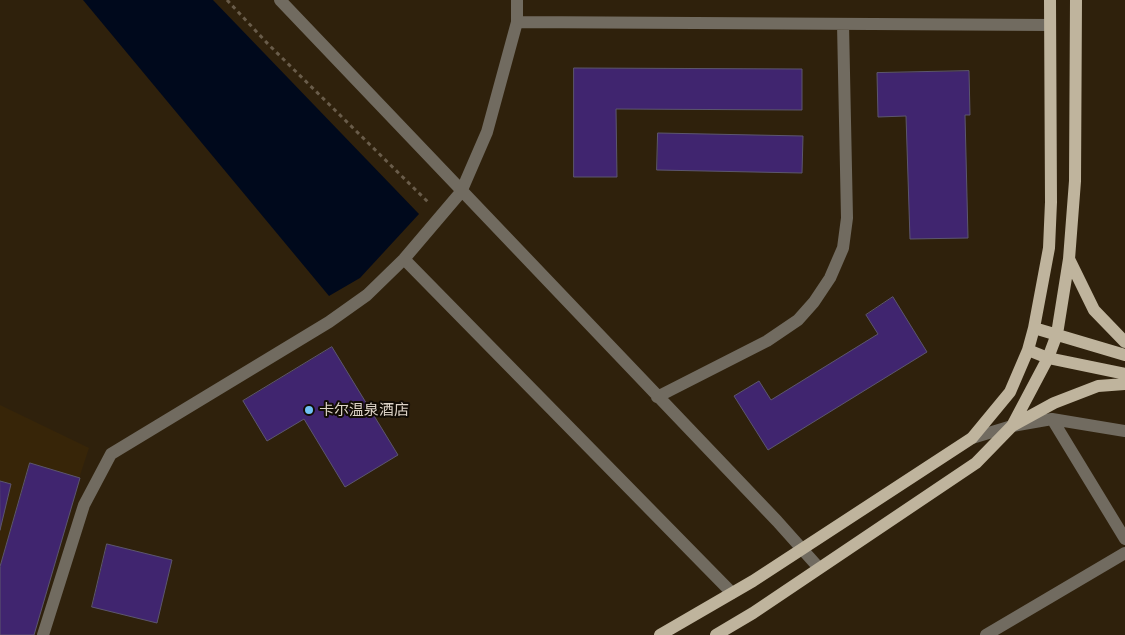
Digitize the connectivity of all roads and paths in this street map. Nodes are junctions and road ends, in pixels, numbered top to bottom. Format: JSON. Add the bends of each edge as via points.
{"nodes":[{"id":1,"x":227,"y":0,"type":"edge"},
{"id":2,"x":280,"y":0,"type":"edge"},
{"id":3,"x":518,"y":0,"type":"edge"},
{"id":4,"x":1050,"y":0,"type":"edge"},
{"id":5,"x":1076,"y":0,"type":"edge"},
{"id":6,"x":517,"y":22,"type":"junction"},
{"id":7,"x":844,"y":24,"type":"junction"},
{"id":8,"x":1050,"y":25,"type":"junction"},
{"id":9,"x":461,"y":192,"type":"junction"},
{"id":10,"x":427,"y":201,"type":"dead end"},
{"id":11,"x":404,"y":259,"type":"junction"},
{"id":12,"x":1069,"y":259,"type":"junction"},
{"id":13,"x":1034,"y":328,"type":"junction"},
{"id":14,"x":1057,"y":334,"type":"junction"},
{"id":15,"x":1125,"y":342,"type":"edge"},
{"id":16,"x":1028,"y":350,"type":"junction"},
{"id":17,"x":1125,"y":355,"type":"edge"},
{"id":18,"x":1048,"y":358,"type":"junction"},
{"id":19,"x":1125,"y":374,"type":"edge"},
{"id":20,"x":1125,"y":384,"type":"edge"},
{"id":21,"x":657,"y":397,"type":"junction"},
{"id":22,"x":1052,"y":419,"type":"junction"},
{"id":23,"x":1012,"y":426,"type":"junction"},
{"id":24,"x":1125,"y":431,"type":"edge"},
{"id":25,"x":972,"y":438,"type":"junction"},
{"id":26,"x":1125,"y":540,"type":"edge"},
{"id":27,"x":801,"y":548,"type":"junction"},
{"id":28,"x":1125,"y":553,"type":"edge"},
{"id":29,"x":819,"y":568,"type":"junction"},
{"id":30,"x":732,"y":593,"type":"junction"},
{"id":31,"x":43,"y":635,"type":"edge"},
{"id":32,"x":660,"y":635,"type":"edge"},
{"id":33,"x":716,"y":635,"type":"edge"},
{"id":34,"x":986,"y":635,"type":"edge"}],
"edges":[{"from":1,"to":10,"type":"path"},
{"from":2,"to":9,"type":"street"},
{"from":3,"to":6,"type":"street"},
{"from":4,"to":8,"type":"main road"},
{"from":5,"to":12,"type":"main road","via":[[1075,181]]},
{"from":6,"to":7,"type":"street"},
{"from":6,"to":9,"type":"street","via":[[487,132]]},
{"from":7,"to":8,"type":"street"},
{"from":7,"to":21,"type":"street","via":[[847,218],[843,248],[830,278],[798,320],[767,341]]},
{"from":8,"to":13,"type":"main road","via":[[1051,202],[1049,239]]},
{"from":9,"to":11,"type":"street"},
{"from":9,"to":21,"type":"street"},
{"from":11,"to":30,"type":"street"},
{"from":11,"to":31,"type":"street","via":[[367,294],[329,322],[111,454],[84,505]]},
{"from":12,"to":14,"type":"main road"},
{"from":12,"to":15,"type":"main road","via":[[1094,310]]},
{"from":13,"to":14,"type":"main road"},
{"from":13,"to":16,"type":"main road"},
{"from":14,"to":17,"type":"main road"},
{"from":14,"to":18,"type":"main road"},
{"from":16,"to":18,"type":"main road"},
{"from":16,"to":25,"type":"main road","via":[[1010,392]]},
{"from":18,"to":19,"type":"main road"},
{"from":18,"to":23,"type":"main road"},
{"from":20,"to":23,"type":"main road","via":[[1098,386],[1054,403]]},
{"from":21,"to":27,"type":"street"},
{"from":22,"to":23,"type":"street"},
{"from":22,"to":24,"type":"street"},
{"from":22,"to":26,"type":"street"},
{"from":23,"to":25,"type":"street"},
{"from":23,"to":29,"type":"main road","via":[[976,463]]},
{"from":25,"to":27,"type":"main road"},
{"from":27,"to":29,"type":"street"},
{"from":27,"to":30,"type":"main road"},
{"from":28,"to":34,"type":"street"},
{"from":29,"to":33,"type":"main road"},
{"from":30,"to":32,"type":"main road"}]}
